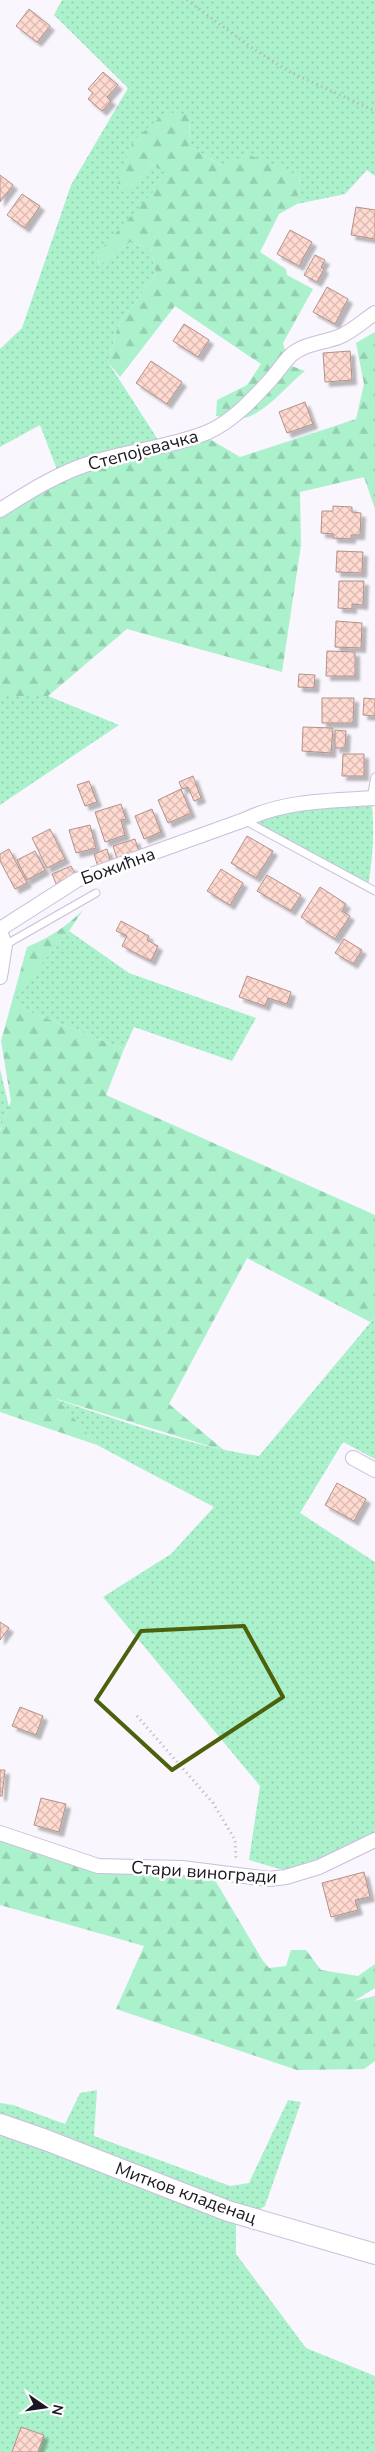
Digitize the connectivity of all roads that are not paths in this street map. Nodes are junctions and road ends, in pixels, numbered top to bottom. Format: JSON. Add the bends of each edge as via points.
{"nodes":[{"id":1,"x":375,"y":313,"type":"edge"},
{"id":2,"x":0,"y":510,"type":"edge"},
{"id":3,"x":375,"y":776,"type":"edge"},
{"id":4,"x":373,"y":798,"type":"edge"},
{"id":5,"x":244,"y":820,"type":"junction"},
{"id":6,"x":375,"y":891,"type":"edge"},
{"id":7,"x":96,"y":892,"type":"dead end"},
{"id":8,"x":0,"y":930,"type":"edge"},
{"id":9,"x":4,"y":945,"type":"junction"},
{"id":10,"x":0,"y":977,"type":"edge"},
{"id":11,"x":353,"y":1458,"type":"dead end"},
{"id":12,"x":375,"y":1470,"type":"edge"},
{"id":13,"x":0,"y":1833,"type":"edge"},
{"id":14,"x":375,"y":1840,"type":"edge"},
{"id":15,"x":0,"y":2124,"type":"edge"},
{"id":16,"x":375,"y":2254,"type":"edge"}],
"edges":[{"from":1,"to":2,"type":"street","name":"Степојевачка","via":[[339,337],[292,354],[237,413],[211,430],[77,468]]},
{"from":3,"to":4,"type":"lane","name":"Божићна"},
{"from":4,"to":5,"type":"street","name":"Божићна","via":[[297,803],[267,809]]},
{"from":5,"to":6,"type":"lane"},
{"from":5,"to":8,"type":"street","name":"Божићна","via":[[77,880]]},
{"from":7,"to":9,"type":"lane"},
{"from":8,"to":9,"type":"street"},
{"from":9,"to":10,"type":"street"},
{"from":11,"to":12,"type":"street"},
{"from":13,"to":14,"type":"street","name":"Стари виногради","via":[[98,1866],[182,1868],[268,1879],[318,1868]]},
{"from":15,"to":16,"type":"street","name":"Митков кладенац","via":[[228,2211]]}]}
